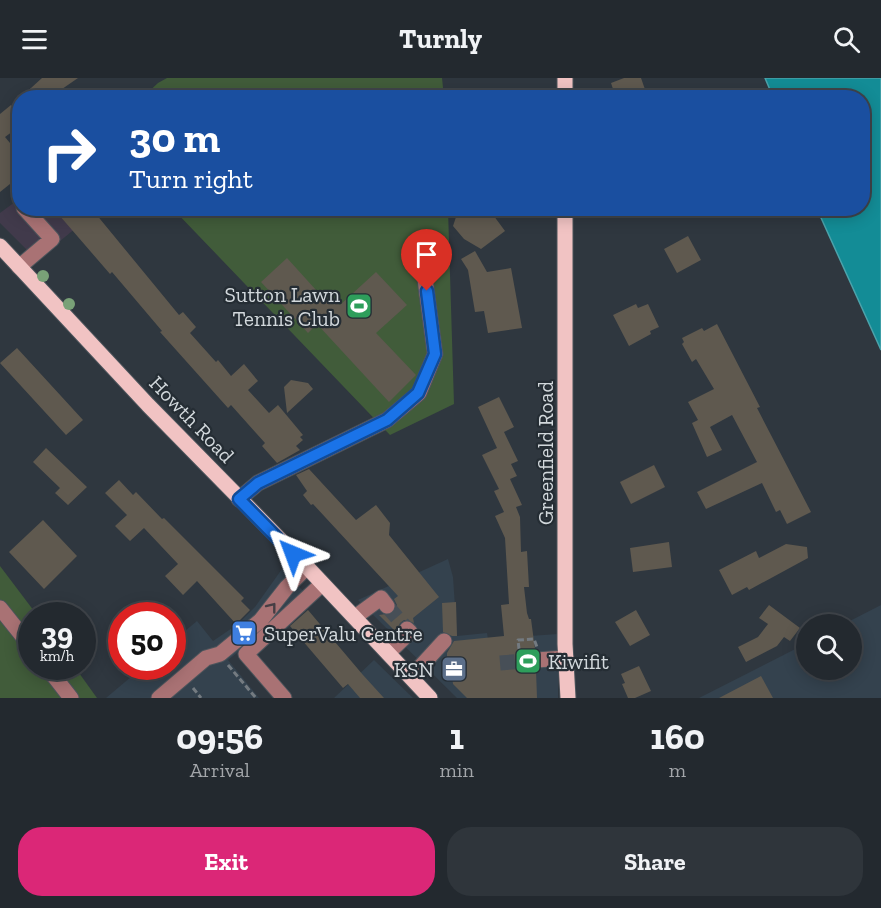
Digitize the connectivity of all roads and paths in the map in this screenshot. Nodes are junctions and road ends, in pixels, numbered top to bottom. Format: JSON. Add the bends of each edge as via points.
{"nodes":[{"id":1,"x":31,"y":216,"type":"edge"},
{"id":2,"x":565,"y":216,"type":"edge"},
{"id":3,"x":0,"y":246,"type":"edge"},
{"id":4,"x":421,"y":249,"type":"dead end"},
{"id":5,"x":19,"y":267,"type":"junction"},
{"id":6,"x":239,"y":499,"type":"junction"},
{"id":7,"x":307,"y":567,"type":"junction"},
{"id":8,"x":322,"y":584,"type":"junction"},
{"id":9,"x":387,"y":606,"type":"dead end"},
{"id":10,"x":0,"y":608,"type":"edge"},
{"id":11,"x":355,"y":617,"type":"junction"},
{"id":12,"x":408,"y":629,"type":"dead end"},
{"id":13,"x":18,"y":630,"type":"edge"},
{"id":14,"x":534,"y":639,"type":"dead end"},
{"id":15,"x":444,"y":641,"type":"dead end"},
{"id":16,"x":519,"y":649,"type":"dead end"},
{"id":17,"x":388,"y":652,"type":"junction"},
{"id":18,"x":566,"y":658,"type":"junction"},
{"id":19,"x":536,"y":660,"type":"tunnel mouth"},
{"id":20,"x":411,"y":677,"type":"junction"},
{"id":21,"x":56,"y":680,"type":"edge"},
{"id":22,"x":71,"y":698,"type":"edge"},
{"id":23,"x":159,"y":698,"type":"edge"},
{"id":24,"x":284,"y":698,"type":"edge"},
{"id":25,"x":430,"y":698,"type":"edge"},
{"id":26,"x":568,"y":698,"type":"edge"}],
"edges":[{"from":1,"to":5,"type":"lane","via":[[52,239]]},
{"from":2,"to":18,"type":"main road","name":"Greenfield Road"},
{"from":3,"to":5,"type":"main road","name":"Howth Road"},
{"from":4,"to":6,"type":"lane","via":[[435,354],[418,393],[387,420],[258,483]]},
{"from":5,"to":6,"type":"main road","name":"Howth Road"},
{"from":6,"to":7,"type":"main road","name":"Howth Road"},
{"from":7,"to":8,"type":"main road","name":"Howth Road"},
{"from":23,"to":7,"type":"lane","one_way":true,"via":[[206,658],[220,654],[261,620]]},
{"from":8,"to":11,"type":"main road","name":"Howth Road"},
{"from":8,"to":24,"type":"lane","via":[[246,654]]},
{"from":9,"to":11,"type":"lane","via":[[381,598]]},
{"from":10,"to":13,"type":"lane"},
{"from":11,"to":17,"type":"main road","name":"Howth Road"},
{"from":12,"to":17,"type":"lane","via":[[410,632]]},
{"from":14,"to":16,"type":"path","via":[[518,640]]},
{"from":15,"to":20,"type":"lane"},
{"from":17,"to":20,"type":"main road","name":"Howth Road"},
{"from":18,"to":19,"type":"lane"},
{"from":18,"to":26,"type":"main road","name":"Greenfield Road"},
{"from":20,"to":25,"type":"main road","name":"Howth Road"},
{"from":21,"to":22,"type":"lane"}]}
